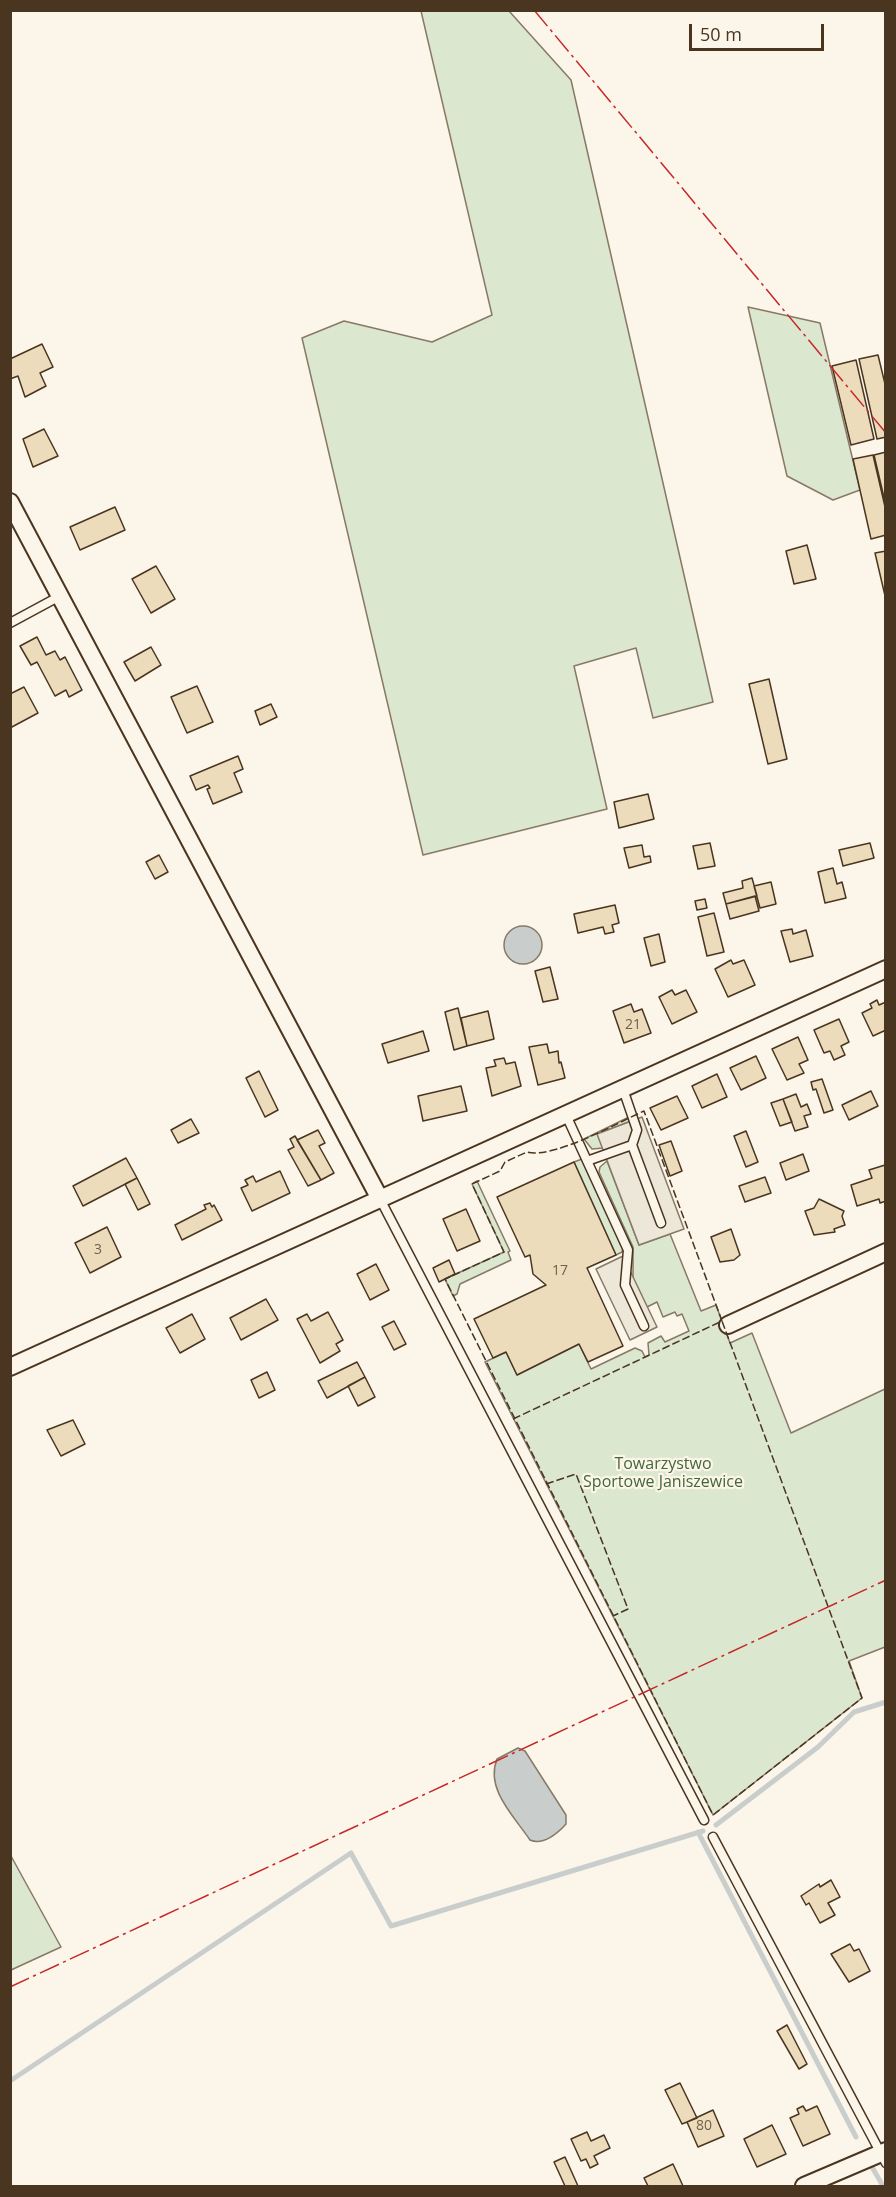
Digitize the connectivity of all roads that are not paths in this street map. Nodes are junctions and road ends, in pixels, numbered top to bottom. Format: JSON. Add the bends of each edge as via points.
{"nodes":[{"id":1,"x":10,"y":502,"type":"edge"},
{"id":2,"x":60,"y":596,"type":"junction"},
{"id":3,"x":10,"y":623,"type":"edge"},
{"id":4,"x":885,"y":969,"type":"edge"},
{"id":5,"x":622,"y":1089,"type":"junction"},
{"id":6,"x":566,"y":1115,"type":"junction"},
{"id":7,"x":632,"y":1145,"type":"junction"},
{"id":8,"x":587,"y":1161,"type":"junction"},
{"id":9,"x":380,"y":1199,"type":"junction"},
{"id":10,"x":661,"y":1223,"type":"dead end"},
{"id":11,"x":885,"y":1252,"type":"edge"},
{"id":12,"x":728,"y":1325,"type":"dead end"},
{"id":13,"x":644,"y":1326,"type":"dead end"},
{"id":14,"x":10,"y":1367,"type":"edge"},
{"id":15,"x":704,"y":1820,"type":"dead end"},
{"id":16,"x":713,"y":1837,"type":"dead end"},
{"id":17,"x":883,"y":2156,"type":"edge"},
{"id":18,"x":804,"y":2187,"type":"edge"}],
"edges":[{"from":1,"to":2,"type":"street"},
{"from":2,"to":3,"type":"lane"},
{"from":2,"to":9,"type":"street"},
{"from":4,"to":5,"type":"street"},
{"from":5,"to":6,"type":"street"},
{"from":5,"to":7,"type":"lane","via":[[637,1130]]},
{"from":6,"to":8,"type":"lane"},
{"from":6,"to":9,"type":"street"},
{"from":7,"to":8,"type":"lane"},
{"from":7,"to":10,"type":"lane"},
{"from":8,"to":13,"type":"lane","via":[[628,1250],[625,1285]]},
{"from":9,"to":14,"type":"street"},
{"from":9,"to":15,"type":"lane"},
{"from":11,"to":12,"type":"street"},
{"from":16,"to":17,"type":"lane"},
{"from":17,"to":18,"type":"street"}]}
